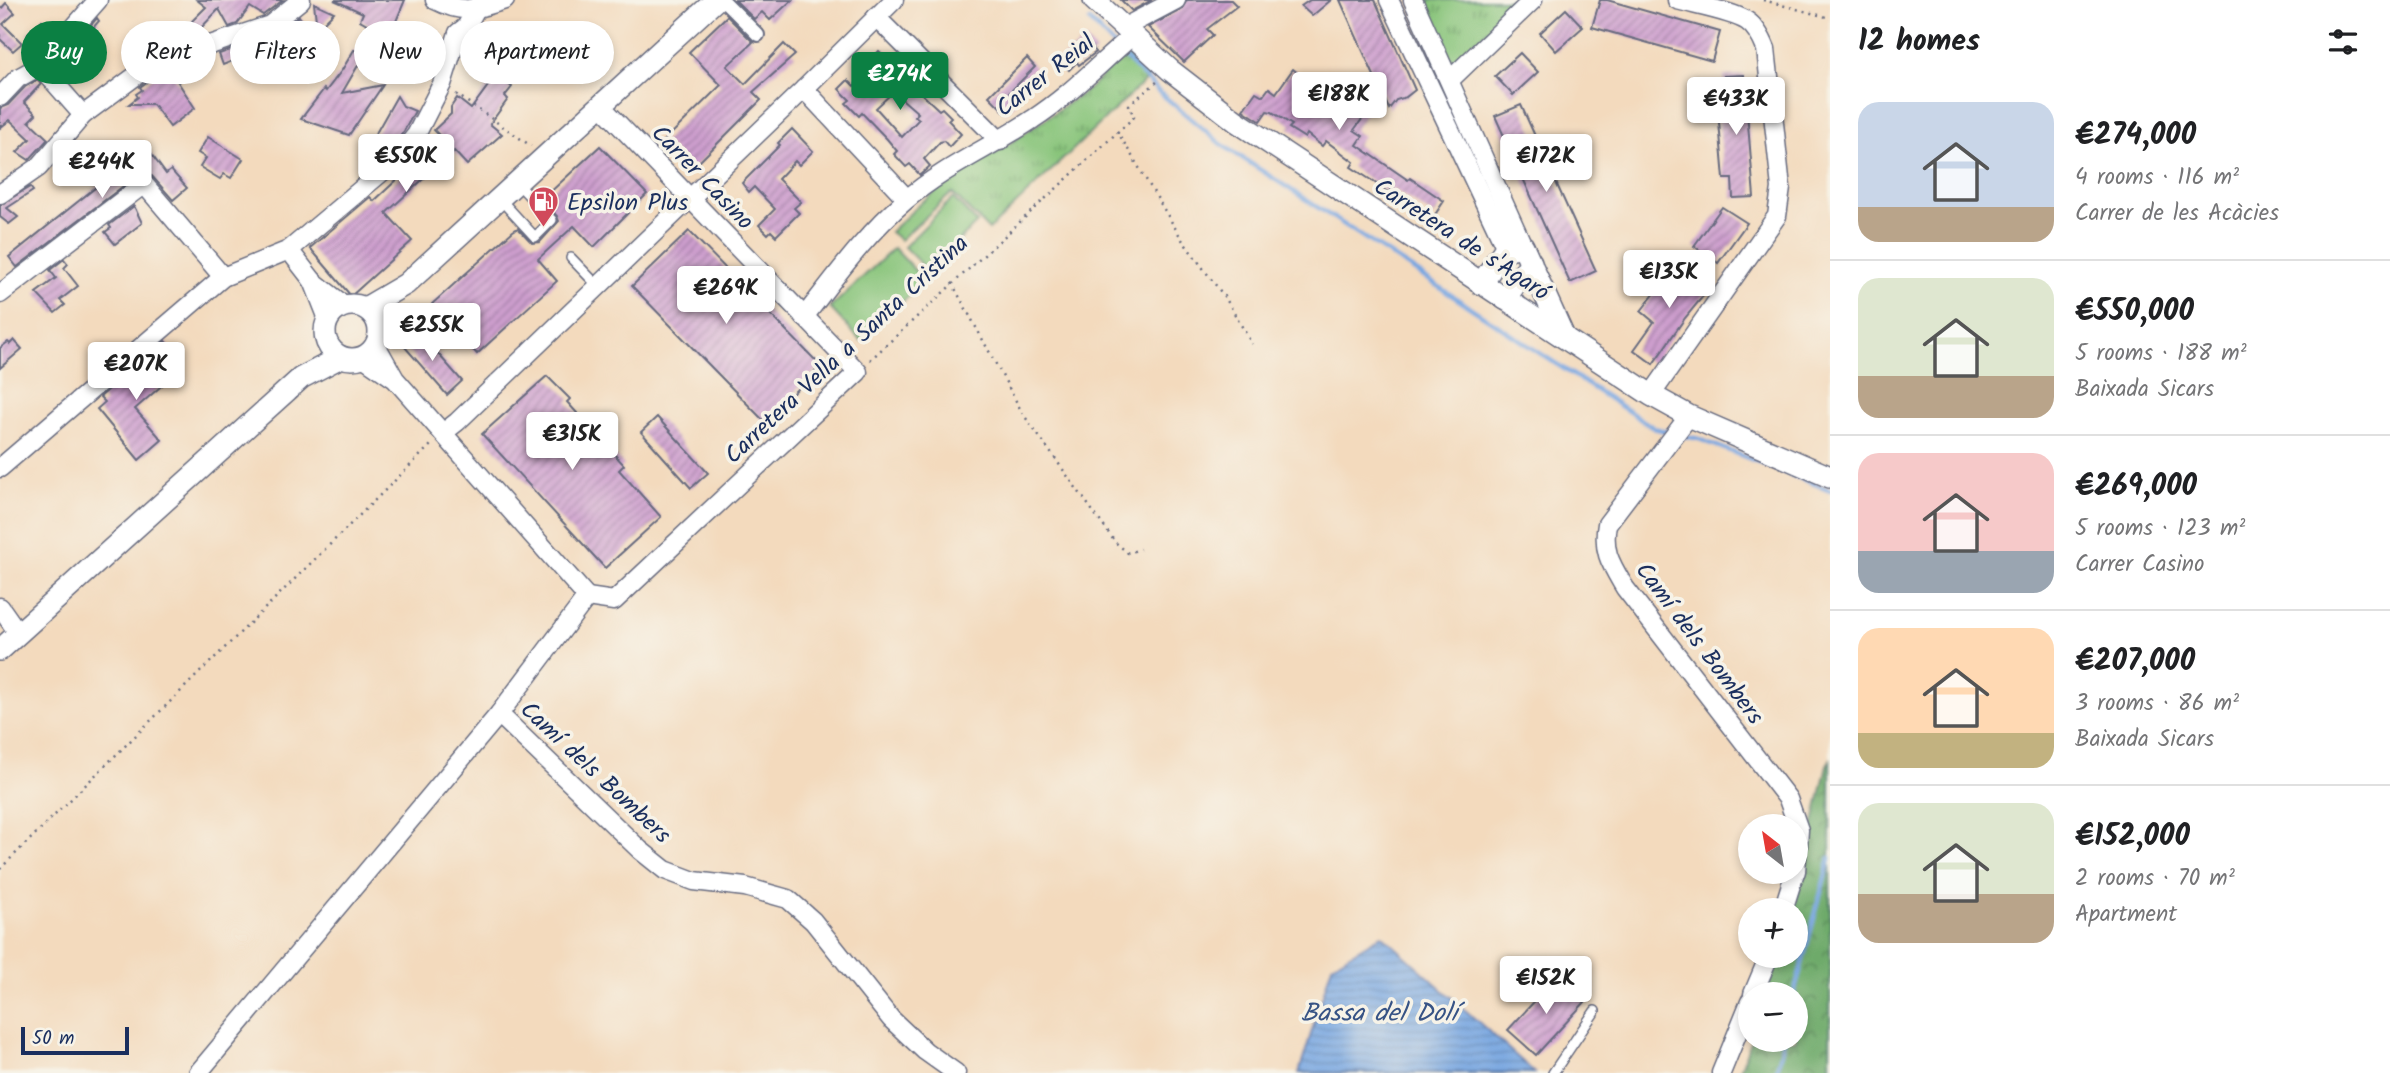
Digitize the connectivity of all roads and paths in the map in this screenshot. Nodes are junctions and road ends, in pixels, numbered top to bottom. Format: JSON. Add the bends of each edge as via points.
{"nodes":[{"id":1,"x":98,"y":0,"type":"edge"},
{"id":2,"x":302,"y":0,"type":"edge"},
{"id":3,"x":435,"y":0,"type":"edge"},
{"id":4,"x":505,"y":0,"type":"edge"},
{"id":5,"x":716,"y":0,"type":"edge"},
{"id":6,"x":723,"y":0,"type":"edge"},
{"id":7,"x":894,"y":0,"type":"edge"},
{"id":8,"x":1094,"y":0,"type":"edge"},
{"id":9,"x":1177,"y":0,"type":"edge"},
{"id":10,"x":1389,"y":0,"type":"edge"},
{"id":11,"x":1413,"y":0,"type":"edge"},
{"id":12,"x":1533,"y":0,"type":"edge"},
{"id":13,"x":1677,"y":0,"type":"edge"},
{"id":14,"x":1763,"y":0,"type":"edge"},
{"id":15,"x":479,"y":5,"type":"edge"},
{"id":16,"x":453,"y":8,"type":"junction"},
{"id":17,"x":876,"y":17,"type":"junction"},
{"id":18,"x":1830,"y":18,"type":"edge"},
{"id":19,"x":80,"y":21,"type":"edge"},
{"id":20,"x":458,"y":33,"type":"junction"},
{"id":21,"x":758,"y":36,"type":"dead end"},
{"id":22,"x":1126,"y":36,"type":"junction"},
{"id":23,"x":446,"y":71,"type":"edge"},
{"id":24,"x":21,"y":76,"type":"edge"},
{"id":25,"x":1164,"y":76,"type":"dead end"},
{"id":26,"x":1450,"y":80,"type":"junction"},
{"id":27,"x":55,"y":84,"type":"edge"},
{"id":28,"x":442,"y":84,"type":"joint"},
{"id":29,"x":804,"y":89,"type":"junction"},
{"id":30,"x":0,"y":97,"type":"edge"},
{"id":31,"x":601,"y":106,"type":"junction"},
{"id":32,"x":83,"y":116,"type":"junction"},
{"id":33,"x":1117,"y":131,"type":"junction"},
{"id":34,"x":1000,"y":141,"type":"junction"},
{"id":35,"x":547,"y":156,"type":"junction"},
{"id":36,"x":517,"y":183,"type":"junction"},
{"id":37,"x":0,"y":194,"type":"edge"},
{"id":38,"x":690,"y":198,"type":"junction"},
{"id":39,"x":500,"y":199,"type":"junction"},
{"id":40,"x":907,"y":199,"type":"junction"},
{"id":41,"x":289,"y":250,"type":"junction"},
{"id":42,"x":1519,"y":253,"type":"junction"},
{"id":43,"x":571,"y":258,"type":"dead end"},
{"id":44,"x":223,"y":277,"type":"junction"},
{"id":45,"x":313,"y":281,"type":"junction"},
{"id":46,"x":952,"y":283,"type":"junction"},
{"id":47,"x":1481,"y":284,"type":"junction"},
{"id":48,"x":598,"y":286,"type":"junction"},
{"id":49,"x":0,"y":294,"type":"edge"},
{"id":50,"x":1505,"y":299,"type":"junction"},
{"id":51,"x":804,"y":317,"type":"junction"},
{"id":52,"x":365,"y":328,"type":"junction"},
{"id":53,"x":327,"y":330,"type":"junction"},
{"id":54,"x":1564,"y":337,"type":"junction"},
{"id":55,"x":1252,"y":344,"type":"dead end"},
{"id":56,"x":341,"y":357,"type":"junction"},
{"id":57,"x":858,"y":372,"type":"junction"},
{"id":58,"x":302,"y":378,"type":"junction"},
{"id":59,"x":1651,"y":396,"type":"junction"},
{"id":60,"x":1687,"y":419,"type":"junction"},
{"id":61,"x":443,"y":433,"type":"junction"},
{"id":62,"x":0,"y":468,"type":"edge"},
{"id":63,"x":1830,"y":477,"type":"edge"},
{"id":64,"x":1140,"y":549,"type":"dead end"},
{"id":65,"x":587,"y":597,"type":"junction"},
{"id":66,"x":0,"y":607,"type":"edge"},
{"id":67,"x":19,"y":634,"type":"junction"},
{"id":68,"x":0,"y":650,"type":"edge"},
{"id":69,"x":499,"y":714,"type":"junction"},
{"id":70,"x":1793,"y":814,"type":"edge"},
{"id":71,"x":0,"y":869,"type":"edge"},
{"id":72,"x":1595,"y":1010,"type":"dead end"},
{"id":73,"x":1738,"y":1031,"type":"edge"},
{"id":74,"x":198,"y":1073,"type":"edge"},
{"id":75,"x":956,"y":1073,"type":"edge"},
{"id":76,"x":1552,"y":1073,"type":"edge"},
{"id":77,"x":1721,"y":1073,"type":"edge"}],
"edges":[{"from":1,"to":19,"type":"street"},
{"from":2,"to":32,"type":"street","via":[[270,25],[145,69]]},
{"from":3,"to":16,"type":"street"},
{"from":4,"to":15,"type":"street"},
{"from":5,"to":31,"type":"street"},
{"from":6,"to":21,"type":"street"},
{"from":7,"to":17,"type":"street"},
{"from":8,"to":22,"type":"street","name":"Carretera de s'Agaró"},
{"from":9,"to":22,"type":"street","name":"Carrer Reial"},
{"from":10,"to":42,"type":"street","via":[[1504,244]]},
{"from":11,"to":26,"type":"street"},
{"from":12,"to":26,"type":"street"},
{"from":13,"to":59,"type":"street","via":[[1746,19],[1763,41],[1781,188],[1777,216]]},
{"from":14,"to":18,"type":"path"},
{"from":15,"to":16,"type":"street"},
{"from":15,"to":20,"type":"street"},
{"from":16,"to":20,"type":"street"},
{"from":17,"to":29,"type":"street"},
{"from":17,"to":34,"type":"street"},
{"from":20,"to":23,"type":"street"},
{"from":22,"to":34,"type":"street","name":"Carrer Reial","via":[[1068,94]]},
{"from":22,"to":47,"type":"street","name":"Carretera de s'Agaró","via":[[1236,121]]},
{"from":24,"to":30,"type":"street"},
{"from":25,"to":33,"type":"path","name":"Carretera Vella a Santa Cristina","via":[[1129,106],[1134,117]]},
{"from":26,"to":42,"type":"street"},
{"from":27,"to":32,"type":"street"},
{"from":28,"to":35,"type":"path"},
{"from":28,"to":41,"type":"street","via":[[416,135],[395,161]]},
{"from":29,"to":38,"type":"street"},
{"from":29,"to":40,"type":"street"},
{"from":31,"to":35,"type":"street"},
{"from":31,"to":38,"type":"street","name":"Carrer Casino"},
{"from":32,"to":37,"type":"street","via":[[39,167]]},
{"from":33,"to":46,"type":"path","name":"Carretera Vella a Santa Cristina"},
{"from":33,"to":55,"type":"path","via":[[1182,241],[1226,299]]},
{"from":34,"to":40,"type":"street","name":"Carrer Reial"},
{"from":35,"to":36,"type":"street"},
{"from":36,"to":39,"type":"street"},
{"from":36,"to":39,"type":"lane","via":[[552,220],[535,237]]},
{"from":38,"to":48,"type":"street"},
{"from":38,"to":51,"type":"street","name":"Carrer Casino"},
{"from":39,"to":52,"type":"street"},
{"from":40,"to":51,"type":"street","name":"Carrer Reial","via":[[861,243]]},
{"from":41,"to":44,"type":"street"},
{"from":41,"to":45,"type":"street"},
{"from":42,"to":47,"type":"street"},
{"from":42,"to":50,"type":"street"},
{"from":42,"to":54,"type":"street"},
{"from":43,"to":48,"type":"lane"},
{"from":44,"to":49,"type":"street","via":[[144,184]]},
{"from":44,"to":62,"type":"street"},
{"from":45,"to":52,"type":"street"},
{"from":45,"to":53,"type":"street"},
{"from":46,"to":57,"type":"path","name":"Carretera Vella a Santa Cristina"},
{"from":46,"to":64,"type":"path","via":[[1023,414],[1065,474],[1115,542],[1128,553]]},
{"from":47,"to":50,"type":"street","name":"Carretera de s'Agaró"},
{"from":48,"to":61,"type":"street"},
{"from":50,"to":54,"type":"street","name":"Carretera de s'Agaró"},
{"from":51,"to":57,"type":"street","name":"Carrer Casino"},
{"from":52,"to":53,"type":"street","via":[[335,311]]},
{"from":52,"to":56,"type":"street","via":[[352,359]]},
{"from":52,"to":61,"type":"street","via":[[395,379]]},
{"from":53,"to":56,"type":"street","via":[[331,350]]},
{"from":53,"to":58,"type":"street"},
{"from":54,"to":59,"type":"street","name":"Carretera de s'Agaró"},
{"from":56,"to":58,"type":"street"},
{"from":57,"to":65,"type":"street","name":"Carretera Vella a Santa Cristina","via":[[614,601]]},
{"from":58,"to":67,"type":"street"},
{"from":59,"to":60,"type":"street","name":"Carretera de s'Agaró"},
{"from":60,"to":63,"type":"street","name":"Carretera de s'Agaró"},
{"from":60,"to":70,"type":"street","name":"Camí dels Bombers","via":[[1607,524],[1604,543],[1625,588],[1788,799]]},
{"from":61,"to":65,"type":"street"},
{"from":61,"to":71,"type":"path"},
{"from":65,"to":69,"type":"street"},
{"from":66,"to":67,"type":"street"},
{"from":67,"to":68,"type":"street"},
{"from":69,"to":74,"type":"street"},
{"from":69,"to":75,"type":"street","name":"Camí dels Bombers","via":[[665,870],[694,881],[745,887],[788,899],[813,920],[891,1019]]},
{"from":72,"to":76,"type":"lane"},
{"from":73,"to":77,"type":"street"}]}
